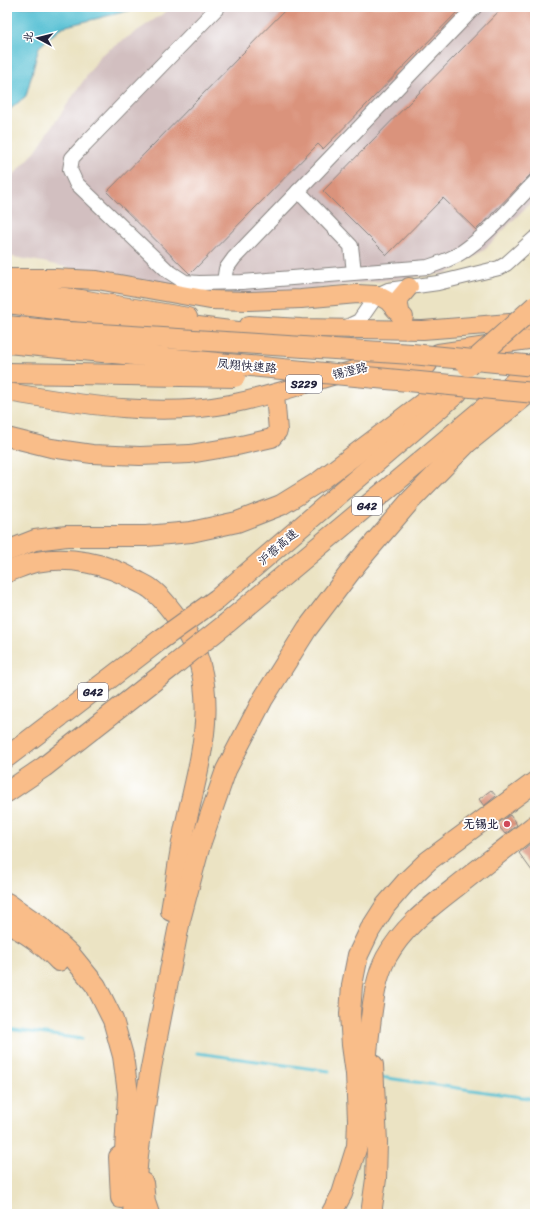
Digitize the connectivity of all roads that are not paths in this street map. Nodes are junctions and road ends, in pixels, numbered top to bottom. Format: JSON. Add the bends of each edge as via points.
{"nodes":[{"id":1,"x":218,"y":7,"type":"edge"},
{"id":2,"x":475,"y":7,"type":"edge"},
{"id":3,"x":535,"y":182,"type":"edge"},
{"id":4,"x":298,"y":191,"type":"junction"},
{"id":5,"x":535,"y":238,"type":"edge"},
{"id":6,"x":354,"y":272,"type":"junction"},
{"id":7,"x":7,"y":278,"type":"edge"},
{"id":8,"x":224,"y":282,"type":"junction"},
{"id":9,"x":409,"y":287,"type":"junction"},
{"id":10,"x":7,"y":290,"type":"edge"},
{"id":11,"x":377,"y":295,"type":"junction"},
{"id":12,"x":7,"y":303,"type":"edge"},
{"id":13,"x":535,"y":306,"type":"edge"},
{"id":14,"x":401,"y":316,"type":"junction"},
{"id":15,"x":535,"y":321,"type":"edge"},
{"id":16,"x":496,"y":324,"type":"junction"},
{"id":17,"x":7,"y":326,"type":"edge"},
{"id":18,"x":344,"y":328,"type":"junction"},
{"id":19,"x":535,"y":338,"type":"edge"},
{"id":20,"x":7,"y":343,"type":"edge"},
{"id":21,"x":412,"y":354,"type":"junction"},
{"id":22,"x":535,"y":361,"type":"edge"},
{"id":23,"x":383,"y":362,"type":"junction"},
{"id":24,"x":535,"y":366,"type":"edge"},
{"id":25,"x":7,"y":373,"type":"edge"},
{"id":26,"x":400,"y":380,"type":"junction"},
{"id":27,"x":452,"y":389,"type":"junction"},
{"id":28,"x":525,"y":391,"type":"edge"},
{"id":29,"x":7,"y":392,"type":"edge"},
{"id":30,"x":275,"y":394,"type":"junction"},
{"id":31,"x":7,"y":437,"type":"edge"},
{"id":32,"x":7,"y":551,"type":"edge"},
{"id":33,"x":7,"y":572,"type":"edge"},
{"id":34,"x":7,"y":757,"type":"edge"},
{"id":35,"x":535,"y":782,"type":"edge"},
{"id":36,"x":7,"y":792,"type":"edge"},
{"id":37,"x":535,"y":825,"type":"edge"},
{"id":38,"x":7,"y":903,"type":"edge"},
{"id":39,"x":7,"y":924,"type":"edge"},
{"id":40,"x":371,"y":1017,"type":"junction"},
{"id":41,"x":352,"y":1045,"type":"junction"},
{"id":42,"x":150,"y":1073,"type":"junction"},
{"id":43,"x":121,"y":1206,"type":"edge"},
{"id":44,"x":133,"y":1214,"type":"edge"},
{"id":45,"x":149,"y":1214,"type":"edge"},
{"id":46,"x":321,"y":1214,"type":"edge"},
{"id":47,"x":331,"y":1214,"type":"edge"},
{"id":48,"x":343,"y":1214,"type":"edge"},
{"id":49,"x":371,"y":1214,"type":"edge"}],
"edges":[{"from":1,"to":8,"type":"street","via":[[72,158],[70,170],[76,184],[168,271],[186,282]]},
{"from":2,"to":4,"type":"street"},
{"from":3,"to":6,"type":"street","via":[[480,238],[450,259],[428,267]]},
{"from":4,"to":6,"type":"street","via":[[352,246]]},
{"from":4,"to":8,"type":"street","via":[[234,258],[226,269]]},
{"from":5,"to":9,"type":"street","via":[[498,268],[438,283]]},
{"from":6,"to":8,"type":"street"},
{"from":7,"to":11,"type":"main road","via":[[97,280],[210,300],[250,301]]},
{"from":9,"to":11,"type":"street","via":[[388,290]]},
{"from":9,"to":14,"type":"main road","via":[[398,300]]},
{"from":10,"to":18,"type":"main road","via":[[81,299],[234,324]]},
{"from":11,"to":14,"type":"main road","via":[[388,301]]},
{"from":11,"to":18,"type":"street","via":[[359,321]]},
{"from":12,"to":21,"type":"highway","bridge":true},
{"from":13,"to":27,"type":"highway","bridge":true},
{"from":14,"to":16,"type":"main road","via":[[422,322]]},
{"from":15,"to":16,"type":"main road"},
{"from":15,"to":27,"type":"highway","name":"沪蓉高速","number":"G42","bridge":true},
{"from":16,"to":18,"type":"main road","via":[[423,330]]},
{"from":17,"to":21,"type":"highway","name":"凤翔快速路","bridge":true},
{"from":19,"to":23,"type":"main road","name":"锡澄路","number":"S229"},
{"from":20,"to":26,"type":"highway","name":"凤翔快速路","bridge":true},
{"from":21,"to":24,"type":"highway","name":"凤翔快速路","bridge":true},
{"from":22,"to":23,"type":"highway","via":[[458,364]]},
{"from":22,"to":28,"type":"highway","name":"沪蓉高速","number":"G42","bridge":true},
{"from":23,"to":30,"type":"main road","name":"锡澄路","number":"S229","via":[[325,377]]},
{"from":25,"to":26,"type":"highway","bridge":true},
{"from":26,"to":28,"type":"highway","name":"凤翔快速路","bridge":true},
{"from":27,"to":32,"type":"highway","via":[[320,481],[281,505],[244,519],[191,532],[146,536],[67,536],[35,540]]},
{"from":27,"to":34,"type":"highway","name":"沪蓉高速","number":"G42","bridge":true,"via":[[217,599]]},
{"from":28,"to":36,"type":"highway","name":"沪蓉高速","number":"G42","bridge":true,"via":[[44,767]]},
{"from":28,"to":42,"type":"highway","via":[[467,443],[410,501],[357,563],[307,630],[264,699],[226,770],[200,845],[180,920]]},
{"from":29,"to":30,"type":"main road","name":"锡澄路","number":"S229","via":[[126,409],[185,410]]},
{"from":30,"to":31,"type":"main road","via":[[278,431],[272,438],[190,454],[92,454],[51,448]]},
{"from":33,"to":42,"type":"highway","via":[[35,562],[64,560],[96,564],[124,574],[151,589],[172,610],[188,634],[201,664],[206,693],[206,722],[157,993]]},
{"from":35,"to":41,"type":"highway","via":[[428,861],[386,904],[358,955],[352,985]]},
{"from":37,"to":40,"type":"highway","via":[[436,902],[405,930],[378,976]]},
{"from":38,"to":43,"type":"highway","via":[[40,926],[70,954],[96,986],[113,1020],[123,1056],[128,1093]]},
{"from":39,"to":43,"type":"highway","via":[[19,929],[55,957],[84,991],[99,1019],[110,1049],[115,1080]]},
{"from":40,"to":48,"type":"highway","via":[[366,1065],[368,1116],[365,1145],[360,1171]]},
{"from":40,"to":49,"type":"highway","via":[[377,1142],[376,1179]]},
{"from":41,"to":46,"type":"highway","via":[[346,1144],[336,1184]]},
{"from":41,"to":47,"type":"highway","via":[[356,1074],[357,1146],[342,1194]]},
{"from":42,"to":44,"type":"highway","via":[[138,1155]]},
{"from":42,"to":45,"type":"highway","via":[[142,1169],[145,1202]]}]}
